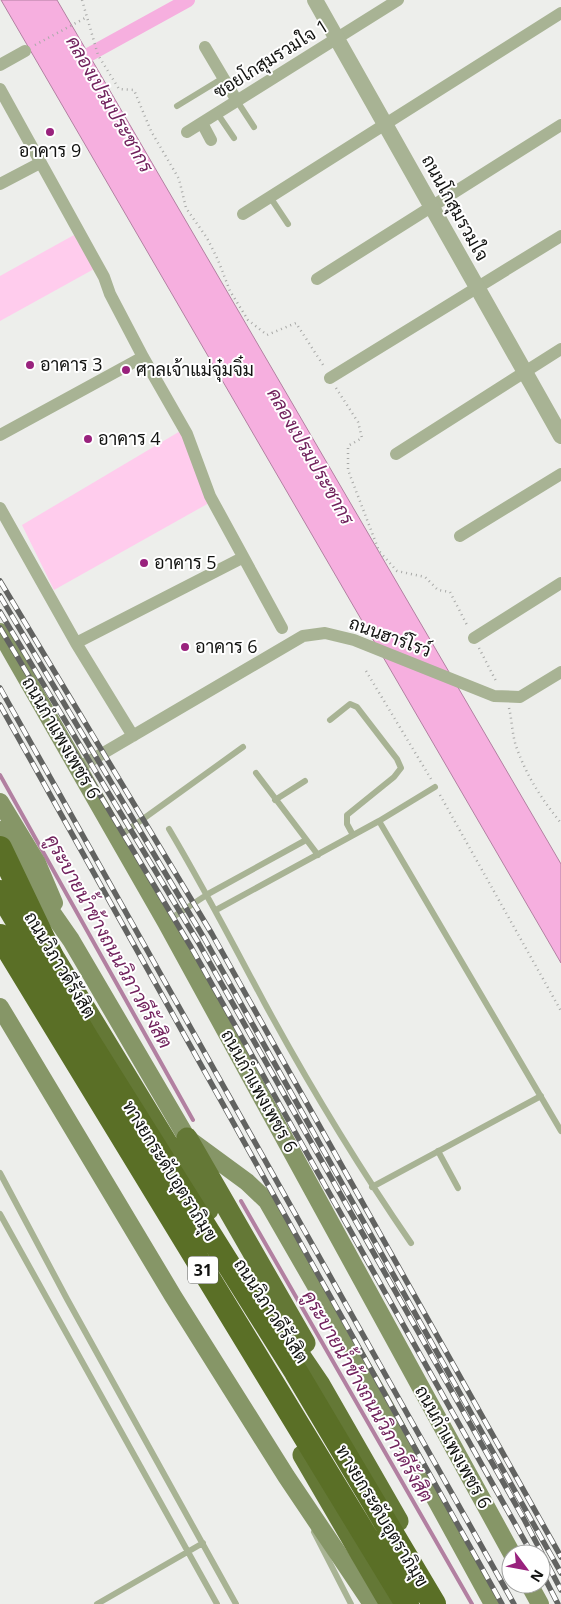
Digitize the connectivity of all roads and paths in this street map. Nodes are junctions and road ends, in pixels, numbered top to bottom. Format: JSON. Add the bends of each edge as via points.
{"nodes":[{"id":1,"x":82,"y":0,"type":"edge"},
{"id":2,"x":315,"y":0,"type":"edge"},
{"id":3,"x":398,"y":0,"type":"edge"},
{"id":4,"x":561,"y":13,"type":"edge"},
{"id":5,"x":87,"y":17,"type":"junction"},
{"id":6,"x":337,"y":39,"type":"junction"},
{"id":7,"x":205,"y":47,"type":"dead end"},
{"id":8,"x":27,"y":50,"type":"joint"},
{"id":9,"x":0,"y":65,"type":"edge"},
{"id":10,"x":223,"y":78,"type":"junction"},
{"id":11,"x":0,"y":89,"type":"edge"},
{"id":12,"x":237,"y":101,"type":"junction"},
{"id":13,"x":177,"y":106,"type":"dead end"},
{"id":14,"x":217,"y":114,"type":"junction"},
{"id":15,"x":202,"y":123,"type":"junction"},
{"id":16,"x":385,"y":125,"type":"junction"},
{"id":17,"x":561,"y":125,"type":"edge"},
{"id":18,"x":254,"y":127,"type":"dead end"},
{"id":19,"x":187,"y":132,"type":"dead end"},
{"id":20,"x":234,"y":138,"type":"dead end"},
{"id":21,"x":211,"y":140,"type":"dead end"},
{"id":22,"x":40,"y":163,"type":"junction"},
{"id":23,"x":0,"y":184,"type":"edge"},
{"id":24,"x":270,"y":197,"type":"junction"},
{"id":25,"x":431,"y":207,"type":"junction"},
{"id":26,"x":243,"y":214,"type":"dead end"},
{"id":27,"x":288,"y":224,"type":"dead end"},
{"id":28,"x":561,"y":236,"type":"edge"},
{"id":29,"x":317,"y":279,"type":"dead end"},
{"id":30,"x":478,"y":289,"type":"junction"},
{"id":31,"x":561,"y":349,"type":"edge"},
{"id":32,"x":143,"y":357,"type":"junction"},
{"id":33,"x":525,"y":372,"type":"junction"},
{"id":34,"x":330,"y":378,"type":"junction"},
{"id":35,"x":0,"y":435,"type":"edge"},
{"id":36,"x":561,"y":436,"type":"edge"},
{"id":37,"x":396,"y":454,"type":"dead end"},
{"id":38,"x":561,"y":474,"type":"edge"},
{"id":39,"x":0,"y":508,"type":"edge"},
{"id":40,"x":460,"y":536,"type":"dead end"},
{"id":41,"x":242,"y":558,"type":"junction"},
{"id":42,"x":561,"y":583,"type":"edge"},
{"id":43,"x":282,"y":628,"type":"dead end"},
{"id":44,"x":0,"y":632,"type":"edge"},
{"id":45,"x":474,"y":638,"type":"junction"},
{"id":46,"x":76,"y":643,"type":"junction"},
{"id":47,"x":366,"y":671,"type":"dead end"},
{"id":48,"x":561,"y":672,"type":"edge"},
{"id":49,"x":497,"y":684,"type":"dead end"},
{"id":50,"x":505,"y":701,"type":"dead end"},
{"id":51,"x":330,"y":720,"type":"dead end"},
{"id":52,"x":133,"y":736,"type":"junction"},
{"id":53,"x":243,"y":748,"type":"dead end"},
{"id":54,"x":78,"y":768,"type":"junction"},
{"id":55,"x":256,"y":773,"type":"dead end"},
{"id":56,"x":304,"y":781,"type":"dead end"},
{"id":57,"x":436,"y":787,"type":"junction"},
{"id":58,"x":275,"y":800,"type":"junction"},
{"id":59,"x":0,"y":802,"type":"edge"},
{"id":60,"x":379,"y":821,"type":"junction"},
{"id":61,"x":561,"y":823,"type":"edge"},
{"id":62,"x":169,"y":829,"type":"dead end"},
{"id":63,"x":0,"y":830,"type":"edge"},
{"id":64,"x":354,"y":835,"type":"junction"},
{"id":65,"x":118,"y":838,"type":"junction"},
{"id":66,"x":306,"y":840,"type":"junction"},
{"id":67,"x":9,"y":841,"type":"edge"},
{"id":68,"x":318,"y":855,"type":"junction"},
{"id":69,"x":0,"y":865,"type":"edge"},
{"id":70,"x":0,"y":892,"type":"edge"},
{"id":71,"x":208,"y":894,"type":"junction"},
{"id":72,"x":216,"y":910,"type":"junction"},
{"id":73,"x":166,"y":922,"type":"junction"},
{"id":74,"x":0,"y":936,"type":"edge"},
{"id":75,"x":71,"y":940,"type":"junction"},
{"id":76,"x":0,"y":1007,"type":"edge"},
{"id":77,"x":561,"y":1011,"type":"edge"},
{"id":78,"x":86,"y":1037,"type":"junction"},
{"id":79,"x":541,"y":1096,"type":"junction"},
{"id":80,"x":561,"y":1131,"type":"edge"},
{"id":81,"x":187,"y":1138,"type":"junction"},
{"id":82,"x":438,"y":1151,"type":"junction"},
{"id":83,"x":0,"y":1173,"type":"edge"},
{"id":84,"x":372,"y":1187,"type":"junction"},
{"id":85,"x":458,"y":1188,"type":"dead end"},
{"id":86,"x":0,"y":1214,"type":"edge"},
{"id":87,"x":410,"y":1243,"type":"dead end"},
{"id":88,"x":320,"y":1385,"type":"junction"},
{"id":89,"x":286,"y":1476,"type":"junction"},
{"id":90,"x":203,"y":1543,"type":"junction"},
{"id":91,"x":507,"y":1544,"type":"edge"},
{"id":92,"x":189,"y":1551,"type":"junction"},
{"id":93,"x":97,"y":1604,"type":"edge"},
{"id":94,"x":217,"y":1604,"type":"edge"},
{"id":95,"x":236,"y":1604,"type":"edge"},
{"id":96,"x":351,"y":1604,"type":"edge"},
{"id":97,"x":372,"y":1604,"type":"edge"},
{"id":98,"x":390,"y":1604,"type":"edge"},
{"id":99,"x":407,"y":1604,"type":"edge"},
{"id":100,"x":434,"y":1604,"type":"edge"},
{"id":101,"x":446,"y":1604,"type":"edge"},
{"id":102,"x":493,"y":1604,"type":"edge"}],
"edges":[{"from":1,"to":5,"type":"path"},
{"from":2,"to":6,"type":"street","name":"ถนนโกสุมรวมใจ"},
{"from":3,"to":6,"type":"street","name":"ซอยโกสุมรวมใจ 1"},
{"from":4,"to":16,"type":"street"},
{"from":5,"to":8,"type":"path"},
{"from":5,"to":34,"type":"path","via":[[98,55],[119,89],[134,90],[151,131],[179,179],[186,208],[207,238],[230,291],[248,320],[268,335],[296,323]]},
{"from":6,"to":12,"type":"street","name":"ซอยโกสุมรวมใจ 1"},
{"from":6,"to":16,"type":"street","name":"ถนนโกสุมรวมใจ"},
{"from":7,"to":10,"type":"street"},
{"from":8,"to":9,"type":"street"},
{"from":10,"to":12,"type":"street"},
{"from":10,"to":13,"type":"lane"},
{"from":11,"to":22,"type":"street"},
{"from":12,"to":14,"type":"street","name":"ซอยโกสุมรวมใจ 1"},
{"from":12,"to":18,"type":"lane"},
{"from":14,"to":15,"type":"street","name":"ซอยโกสุมรวมใจ 1"},
{"from":14,"to":20,"type":"lane"},
{"from":15,"to":19,"type":"street","name":"ซอยโกสุมรวมใจ 1"},
{"from":15,"to":21,"type":"street"},
{"from":16,"to":24,"type":"street"},
{"from":16,"to":25,"type":"street","name":"ถนนโกสุมรวมใจ"},
{"from":17,"to":25,"type":"street"},
{"from":22,"to":23,"type":"street"},
{"from":22,"to":32,"type":"street","via":[[104,277]]},
{"from":24,"to":26,"type":"street"},
{"from":24,"to":27,"type":"lane"},
{"from":25,"to":29,"type":"street"},
{"from":25,"to":30,"type":"street","name":"ถนนโกสุมรวมใจ"},
{"from":28,"to":30,"type":"street"},
{"from":30,"to":33,"type":"street","name":"ถนนโกสุมรวมใจ"},
{"from":30,"to":34,"type":"street"},
{"from":31,"to":33,"type":"street"},
{"from":32,"to":35,"type":"street"},
{"from":32,"to":41,"type":"street","via":[[187,434],[204,484]]},
{"from":33,"to":36,"type":"street","name":"ถนนโกสุมรวมใจ"},
{"from":33,"to":37,"type":"street"},
{"from":34,"to":45,"type":"path","via":[[358,422],[362,438],[348,446],[348,470],[379,551],[397,571],[425,577],[438,590],[450,592]]},
{"from":38,"to":40,"type":"street"},
{"from":39,"to":46,"type":"street"},
{"from":41,"to":43,"type":"street"},
{"from":41,"to":46,"type":"street"},
{"from":42,"to":45,"type":"street"},
{"from":44,"to":54,"type":"main road","name":"ถนนกำแพงเพชร 6"},
{"from":45,"to":49,"type":"path"},
{"from":46,"to":52,"type":"street"},
{"from":47,"to":57,"type":"path"},
{"from":48,"to":52,"type":"street","name":"ถนนฮาร์โรว์","via":[[520,697],[494,696],[354,640],[325,633],[310,634]]},
{"from":50,"to":61,"type":"path","via":[[510,709],[515,745],[543,801]]},
{"from":51,"to":64,"type":"lane","via":[[350,704],[357,706],[401,768],[348,815],[347,824]]},
{"from":52,"to":54,"type":"street","name":"ถนนฮาร์โรว์"},
{"from":53,"to":65,"type":"lane"},
{"from":54,"to":65,"type":"main road","name":"ถนนกำแพงเพชร 6"},
{"from":55,"to":58,"type":"lane"},
{"from":56,"to":58,"type":"lane"},
{"from":57,"to":60,"type":"lane"},
{"from":57,"to":77,"type":"path"},
{"from":58,"to":66,"type":"lane"},
{"from":59,"to":67,"type":"main road"},
{"from":60,"to":64,"type":"lane"},
{"from":60,"to":79,"type":"lane"},
{"from":62,"to":71,"type":"lane"},
{"from":63,"to":75,"type":"main road","name":"ถนนวิภาวดีรังสิต","number":"31","via":[[25,874]]},
{"from":64,"to":68,"type":"lane"},
{"from":65,"to":73,"type":"main road","name":"ถนนกำแพงเพชร 6"},
{"from":66,"to":68,"type":"lane"},
{"from":66,"to":71,"type":"lane"},
{"from":67,"to":75,"type":"main road","via":[[37,863]]},
{"from":67,"to":78,"type":"highway","via":[[38,924]]},
{"from":68,"to":72,"type":"lane"},
{"from":69,"to":88,"type":"highway","name":"ถนนวิภาวดีรังสิต","number":"31","via":[[254,1285]]},
{"from":70,"to":78,"type":"highway","name":"ทางยกระดับอุตราภิมุข","number":"31"},
{"from":71,"to":72,"type":"lane"},
{"from":71,"to":73,"type":"lane"},
{"from":72,"to":84,"type":"lane","via":[[265,1004]]},
{"from":73,"to":91,"type":"main road","name":"ถนนกำแพงเพชร 6"},
{"from":74,"to":98,"type":"highway","name":"ถนนวิภาวดีรังสิต","number":"31","via":[[52,1039],[219,1311]]},
{"from":74,"to":99,"type":"highway","name":"ทางยกระดับอุตราภิมุข","number":"31"},
{"from":75,"to":81,"type":"main road","name":"ถนนวิภาวดีรังสิต","number":"31"},
{"from":76,"to":89,"type":"main road","number":"31","via":[[173,1296]]},
{"from":78,"to":100,"type":"highway","name":"ทางยกระดับอุตราภิมุข","number":"31","via":[[296,1372]]},
{"from":79,"to":80,"type":"lane"},
{"from":79,"to":82,"type":"lane"},
{"from":81,"to":88,"type":"highway","number":"31","via":[[286,1307],[311,1354]]},
{"from":81,"to":102,"type":"main road","via":[[247,1182],[267,1202],[378,1394]]},
{"from":82,"to":84,"type":"lane"},
{"from":82,"to":85,"type":"lane"},
{"from":83,"to":90,"type":"lane"},
{"from":84,"to":87,"type":"lane"},
{"from":86,"to":92,"type":"lane"},
{"from":88,"to":101,"type":"highway","name":"ถนนวิภาวดีรังสิต","number":"31"},
{"from":89,"to":96,"type":"lane"},
{"from":89,"to":97,"type":"main road","number":"31"},
{"from":90,"to":92,"type":"lane"},
{"from":90,"to":95,"type":"lane"},
{"from":92,"to":93,"type":"lane"},
{"from":92,"to":94,"type":"lane"}]}
